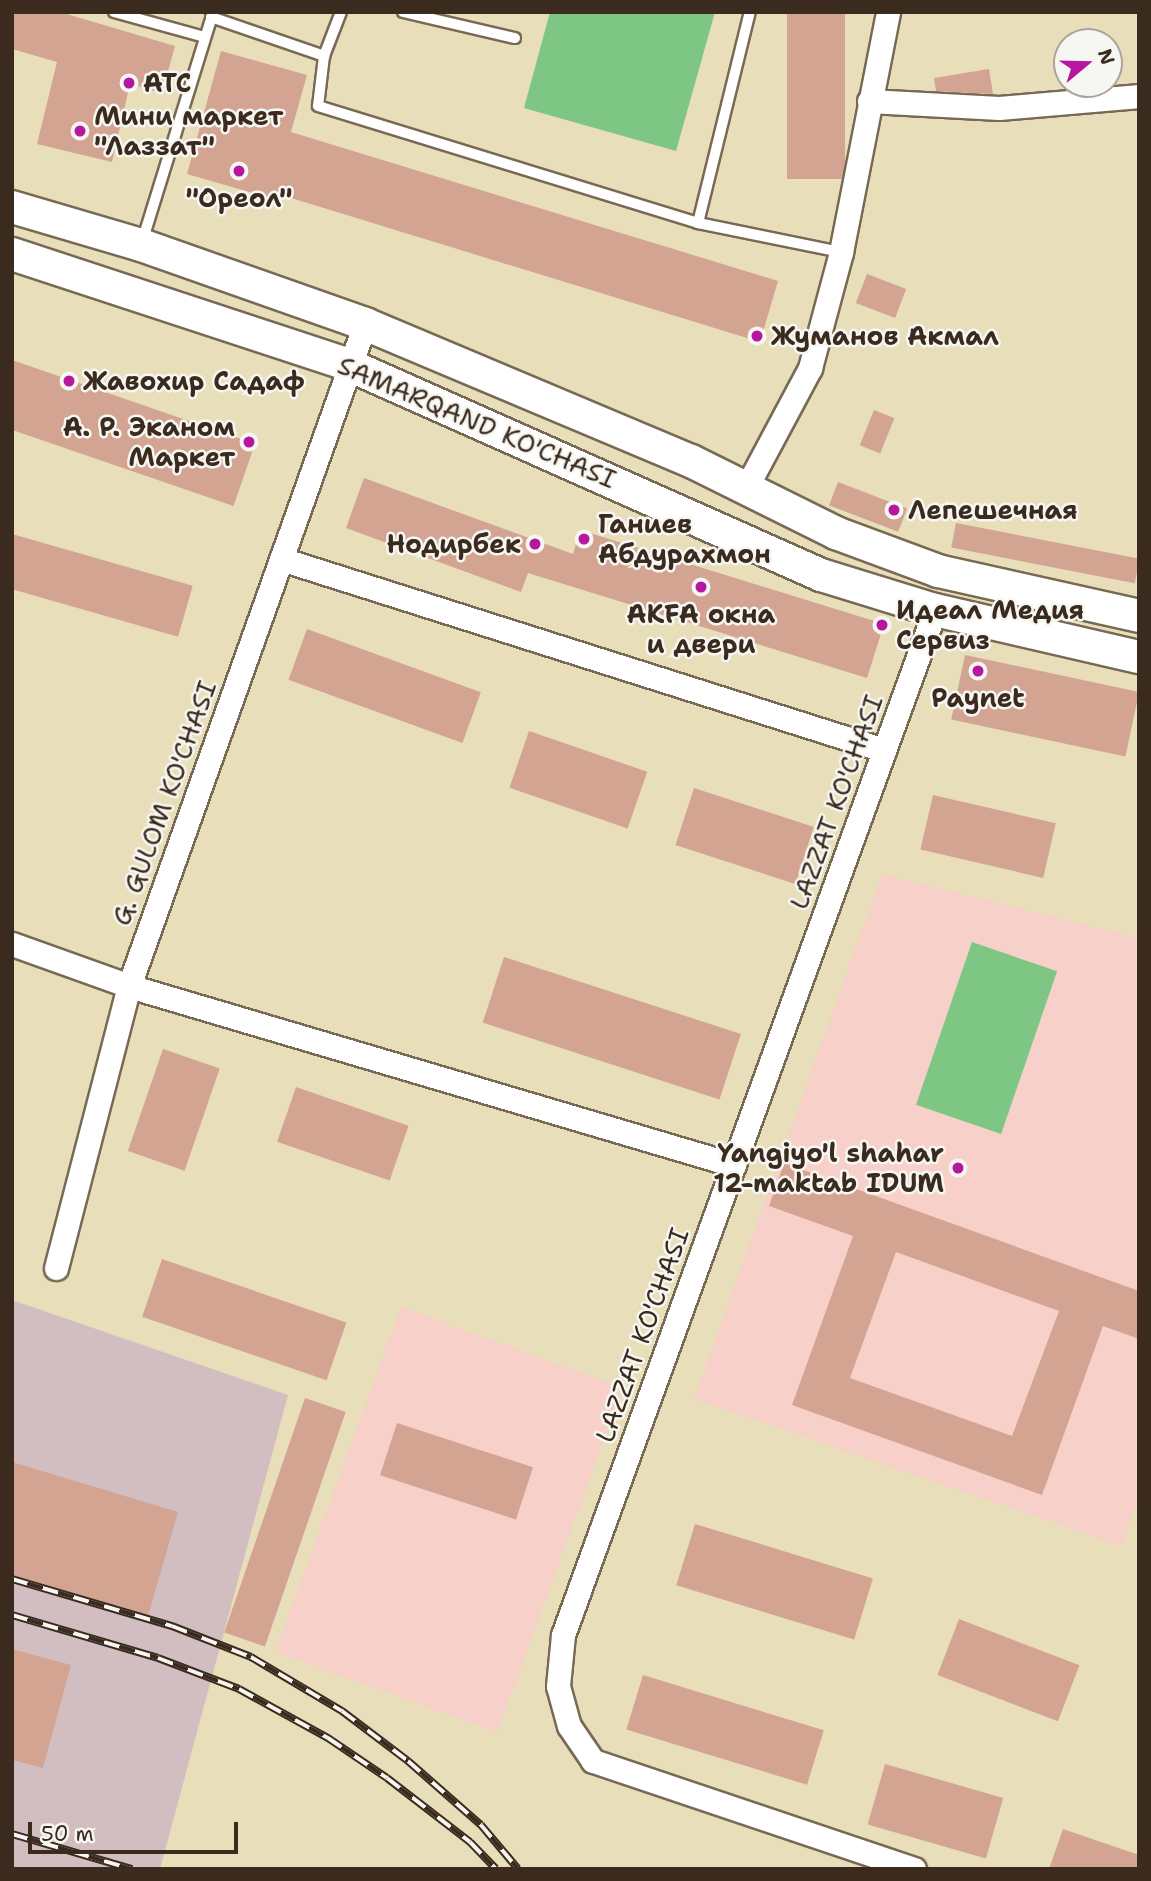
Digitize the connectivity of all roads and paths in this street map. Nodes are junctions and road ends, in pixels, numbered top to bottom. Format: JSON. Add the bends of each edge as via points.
{"nodes":[{"id":1,"x":114,"y":12,"type":"edge"},
{"id":2,"x":341,"y":12,"type":"edge"},
{"id":3,"x":403,"y":12,"type":"edge"},
{"id":4,"x":750,"y":12,"type":"edge"},
{"id":5,"x":888,"y":12,"type":"edge"},
{"id":6,"x":212,"y":15,"type":"edge"},
{"id":7,"x":205,"y":37,"type":"junction"},
{"id":8,"x":515,"y":38,"type":"dead end"},
{"id":9,"x":324,"y":56,"type":"junction"},
{"id":10,"x":1139,"y":96,"type":"edge"},
{"id":11,"x":869,"y":102,"type":"junction"},
{"id":12,"x":12,"y":207,"type":"edge"},
{"id":13,"x":698,"y":223,"type":"junction"},
{"id":14,"x":141,"y":245,"type":"junction"},
{"id":15,"x":841,"y":252,"type":"junction"},
{"id":16,"x":12,"y":254,"type":"edge"},
{"id":17,"x":365,"y":324,"type":"junction"},
{"id":18,"x":349,"y":365,"type":"junction"},
{"id":19,"x":747,"y":488,"type":"junction"},
{"id":20,"x":281,"y":559,"type":"junction"},
{"id":21,"x":935,"y":610,"type":"junction"},
{"id":22,"x":1139,"y":616,"type":"edge"},
{"id":23,"x":1139,"y":657,"type":"edge"},
{"id":24,"x":884,"y":750,"type":"junction"},
{"id":25,"x":12,"y":944,"type":"edge"},
{"id":26,"x":129,"y":986,"type":"junction"},
{"id":27,"x":734,"y":1165,"type":"junction"},
{"id":28,"x":56,"y":1268,"type":"dead end"},
{"id":29,"x":914,"y":1869,"type":"edge"}],
"edges":[{"from":1,"to":7,"type":"lane"},
{"from":2,"to":9,"type":"lane"},
{"from":3,"to":8,"type":"lane"},
{"from":4,"to":13,"type":"lane"},
{"from":5,"to":11,"type":"street"},
{"from":6,"to":7,"type":"lane"},
{"from":6,"to":9,"type":"lane"},
{"from":7,"to":14,"type":"lane"},
{"from":9,"to":13,"type":"lane","via":[[318,106]]},
{"from":10,"to":11,"type":"street","via":[[999,108]]},
{"from":11,"to":15,"type":"street"},
{"from":12,"to":14,"type":"main road","name":"SAMARQAND KO'CHASI"},
{"from":13,"to":15,"type":"lane"},
{"from":14,"to":17,"type":"main road","name":"SAMARQAND KO'CHASI"},
{"from":15,"to":19,"type":"street","via":[[810,368]]},
{"from":16,"to":18,"type":"main road","name":"SAMARQAND KO'CHASI"},
{"from":17,"to":18,"type":"street","name":"G. GULOM KO'CHASI"},
{"from":17,"to":19,"type":"main road","name":"SAMARQAND KO'CHASI"},
{"from":18,"to":20,"type":"street","name":"G. GULOM KO'CHASI"},
{"from":18,"to":21,"type":"main road","name":"SAMARQAND KO'CHASI","via":[[821,575]]},
{"from":19,"to":22,"type":"main road","name":"SAMARQAND KO'CHASI","via":[[836,534],[938,571]]},
{"from":20,"to":24,"type":"street"},
{"from":20,"to":26,"type":"street","name":"G. GULOM KO'CHASI"},
{"from":21,"to":23,"type":"main road","name":"SAMARQAND KO'CHASI"},
{"from":21,"to":24,"type":"street","name":"LAZZAT KO'CHASI"},
{"from":24,"to":27,"type":"street","name":"LAZZAT KO'CHASI"},
{"from":25,"to":26,"type":"street"},
{"from":26,"to":27,"type":"street"},
{"from":26,"to":28,"type":"street","name":"G. GULOM KO'CHASI"},
{"from":27,"to":29,"type":"street","name":"LAZZAT KO'CHASI","via":[[563,1634],[558,1686],[569,1726],[593,1761]]}]}
